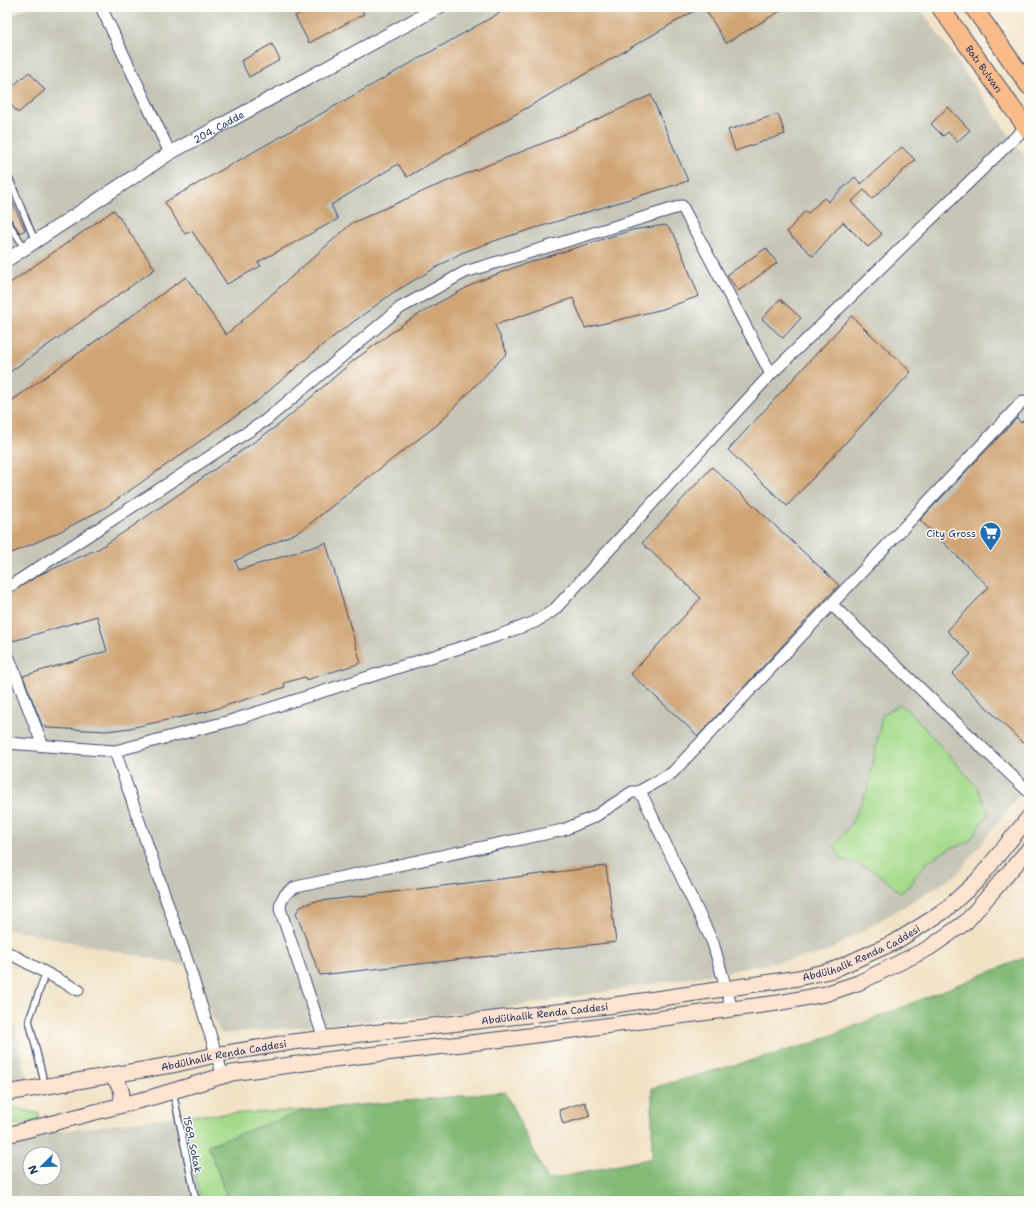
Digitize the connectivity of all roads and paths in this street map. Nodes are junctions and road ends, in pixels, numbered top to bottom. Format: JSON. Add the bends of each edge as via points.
{"nodes":[{"id":1,"x":101,"y":7,"type":"edge"},
{"id":2,"x":439,"y":7,"type":"edge"},
{"id":3,"x":940,"y":7,"type":"edge"},
{"id":4,"x":973,"y":7,"type":"edge"},
{"id":5,"x":1029,"y":86,"type":"edge"},
{"id":6,"x":1028,"y":129,"type":"edge"},
{"id":7,"x":170,"y":153,"type":"junction"},
{"id":8,"x":10,"y":180,"type":"dead end"},
{"id":9,"x":7,"y":221,"type":"edge"},
{"id":10,"x":30,"y":245,"type":"junction"},
{"id":11,"x":7,"y":260,"type":"edge"},
{"id":12,"x":771,"y":374,"type":"junction"},
{"id":13,"x":1023,"y":401,"type":"dead end"},
{"id":14,"x":7,"y":588,"type":"edge"},
{"id":15,"x":831,"y":604,"type":"junction"},
{"id":16,"x":7,"y":653,"type":"edge"},
{"id":17,"x":7,"y":743,"type":"edge"},
{"id":18,"x":44,"y":746,"type":"junction"},
{"id":19,"x":115,"y":751,"type":"junction"},
{"id":20,"x":638,"y":792,"type":"junction"},
{"id":21,"x":1029,"y":792,"type":"edge"},
{"id":22,"x":1029,"y":817,"type":"edge"},
{"id":23,"x":1029,"y":849,"type":"edge"},
{"id":24,"x":7,"y":952,"type":"edge"},
{"id":25,"x":46,"y":972,"type":"junction"},
{"id":26,"x":727,"y":988,"type":"junction"},
{"id":27,"x":78,"y":990,"type":"dead end"},
{"id":28,"x":732,"y":1009,"type":"junction"},
{"id":29,"x":324,"y":1039,"type":"junction"},
{"id":30,"x":215,"y":1055,"type":"junction"},
{"id":31,"x":111,"y":1075,"type":"junction"},
{"id":32,"x":223,"y":1076,"type":"junction"},
{"id":33,"x":45,"y":1087,"type":"junction"},
{"id":34,"x":173,"y":1091,"type":"junction"},
{"id":35,"x":7,"y":1093,"type":"edge"},
{"id":36,"x":120,"y":1106,"type":"junction"},
{"id":37,"x":7,"y":1135,"type":"edge"},
{"id":38,"x":196,"y":1201,"type":"edge"}],
"edges":[{"from":1,"to":7,"type":"street"},
{"from":2,"to":7,"type":"street","name":"204. Cadde"},
{"from":3,"to":6,"type":"main road","name":"Batı Bulvarı"},
{"from":4,"to":5,"type":"main road"},
{"from":6,"to":12,"type":"street"},
{"from":7,"to":10,"type":"street","name":"204. Cadde"},
{"from":8,"to":10,"type":"lane"},
{"from":9,"to":10,"type":"lane"},
{"from":10,"to":11,"type":"street","name":"204. Cadde"},
{"from":12,"to":14,"type":"street","via":[[682,206],[465,272],[400,308],[266,420]]},
{"from":12,"to":19,"type":"street","via":[[554,610],[535,622],[230,721]]},
{"from":13,"to":15,"type":"street"},
{"from":15,"to":20,"type":"street","via":[[672,773]]},
{"from":15,"to":21,"type":"street"},
{"from":16,"to":18,"type":"street"},
{"from":17,"to":18,"type":"street"},
{"from":18,"to":19,"type":"street"},
{"from":19,"to":30,"type":"street","via":[[189,966]]},
{"from":20,"to":26,"type":"street","via":[[644,797],[652,813],[713,943]]},
{"from":20,"to":29,"type":"street","via":[[632,792],[594,817],[563,830],[296,887],[286,892],[281,899],[280,909]]},
{"from":22,"to":26,"type":"main road","name":"Abdülhalik Renda Caddesi","via":[[972,886],[943,912],[895,942],[833,970],[798,978]]},
{"from":23,"to":28,"type":"main road","name":"Abdülhalik Renda Caddesi","via":[[966,922],[929,948],[858,983],[826,994]]},
{"from":24,"to":25,"type":"street"},
{"from":25,"to":27,"type":"street"},
{"from":25,"to":33,"type":"lane","via":[[29,1020]]},
{"from":26,"to":28,"type":"street"},
{"from":26,"to":29,"type":"main road","name":"Abdülhalik Renda Caddesi","via":[[608,1006]]},
{"from":28,"to":32,"type":"main road","name":"Abdülhalik Renda Caddesi","via":[[334,1059]]},
{"from":29,"to":30,"type":"main road","name":"Abdülhalik Renda Caddesi"},
{"from":30,"to":31,"type":"main road","name":"Abdülhalik Renda Caddesi"},
{"from":30,"to":32,"type":"street"},
{"from":31,"to":33,"type":"main road","name":"Abdülhalik Renda Caddesi"},
{"from":31,"to":36,"type":"main road","via":[[121,1087]]},
{"from":32,"to":34,"type":"main road","name":"Abdülhalik Renda Caddesi"},
{"from":33,"to":35,"type":"main road","name":"Abdülhalik Renda Caddesi"},
{"from":34,"to":36,"type":"main road","name":"Abdülhalik Renda Caddesi"},
{"from":34,"to":38,"type":"lane","name":"1569. Sokak"},
{"from":36,"to":37,"type":"main road","name":"Abdülhalik Renda Caddesi"}]}
